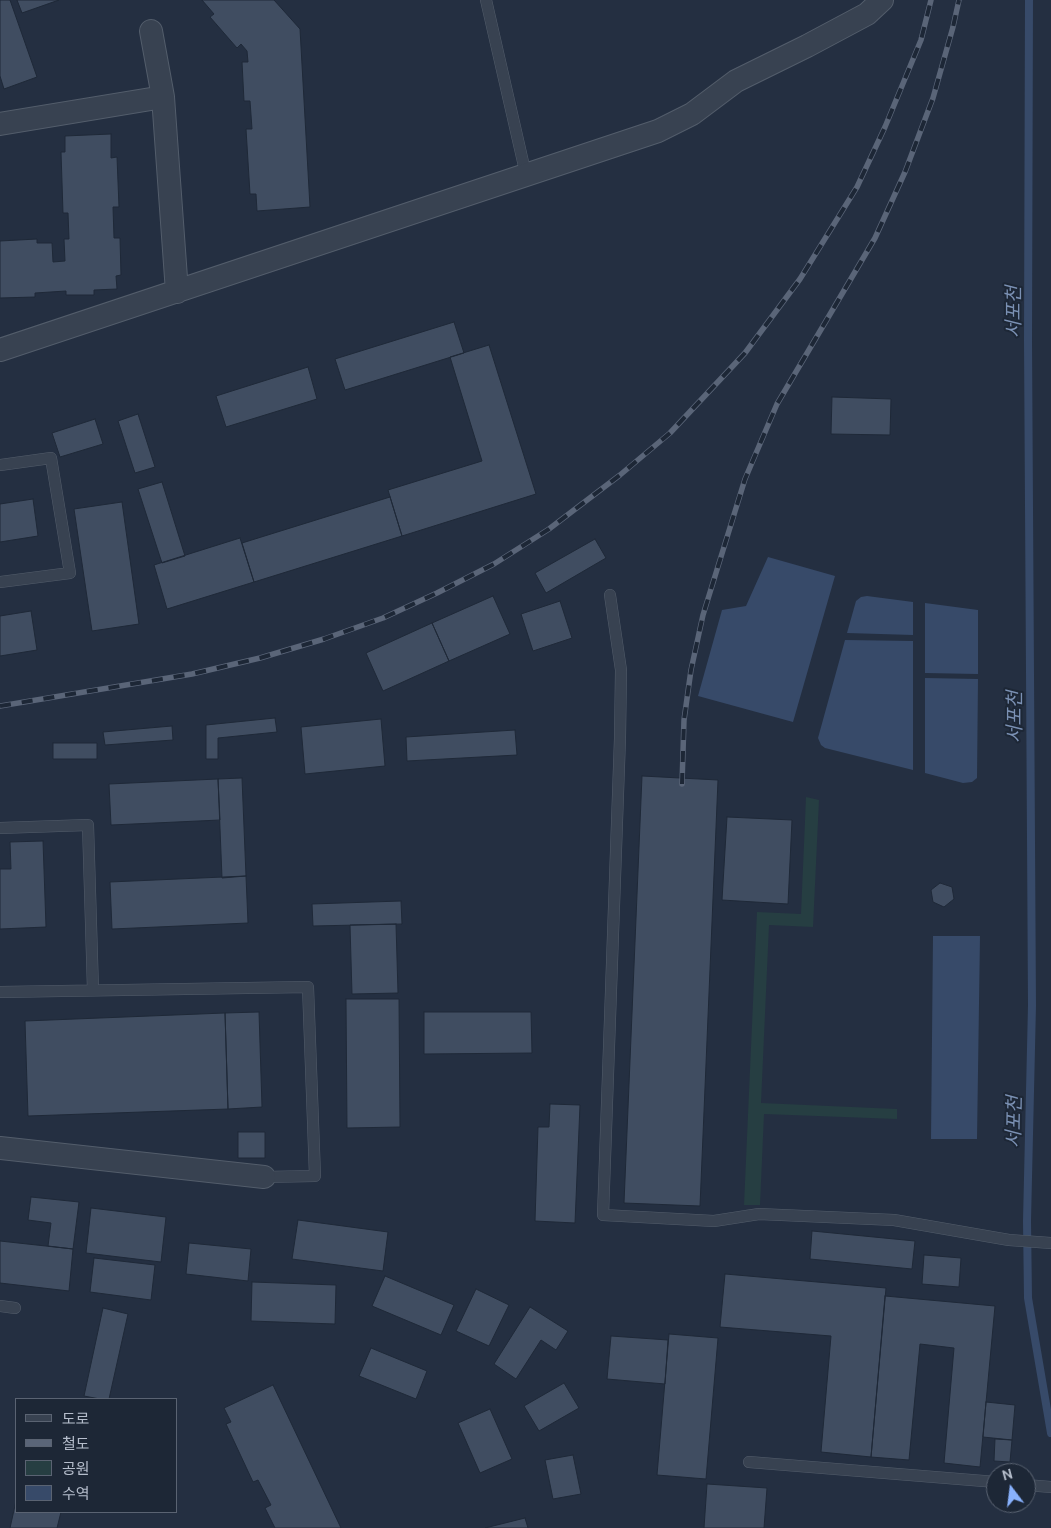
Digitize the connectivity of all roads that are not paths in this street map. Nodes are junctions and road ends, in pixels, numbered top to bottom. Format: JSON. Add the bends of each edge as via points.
{"nodes":[{"id":1,"x":486,"y":0,"type":"edge"},
{"id":2,"x":882,"y":0,"type":"edge"},
{"id":3,"x":151,"y":32,"type":"dead end"},
{"id":4,"x":163,"y":98,"type":"junction"},
{"id":5,"x":0,"y":124,"type":"edge"},
{"id":6,"x":526,"y":175,"type":"junction"},
{"id":7,"x":177,"y":292,"type":"junction"},
{"id":8,"x":0,"y":350,"type":"edge"},
{"id":9,"x":0,"y":465,"type":"edge"},
{"id":10,"x":0,"y":582,"type":"edge"},
{"id":11,"x":610,"y":595,"type":"dead end"},
{"id":12,"x":0,"y":828,"type":"edge"},
{"id":13,"x":92,"y":990,"type":"junction"},
{"id":14,"x":0,"y":992,"type":"edge"},
{"id":15,"x":0,"y":1148,"type":"edge"},
{"id":16,"x":264,"y":1177,"type":"joint"},
{"id":17,"x":1051,"y":1244,"type":"edge"},
{"id":18,"x":0,"y":1306,"type":"edge"},
{"id":19,"x":15,"y":1308,"type":"dead end"},
{"id":20,"x":749,"y":1462,"type":"dead end"},
{"id":21,"x":986,"y":1481,"type":"edge"},
{"id":22,"x":1036,"y":1486,"type":"edge"},
{"id":23,"x":1051,"y":1487,"type":"edge"}],
"edges":[{"from":1,"to":6,"type":"lane"},
{"from":2,"to":6,"type":"street","via":[[867,14],[736,81],[692,114],[658,131]]},
{"from":3,"to":4,"type":"street"},
{"from":4,"to":5,"type":"street"},
{"from":4,"to":7,"type":"street"},
{"from":6,"to":7,"type":"street"},
{"from":7,"to":8,"type":"street"},
{"from":9,"to":10,"type":"lane","via":[[51,458],[70,574]]},
{"from":11,"to":17,"type":"lane","via":[[621,670],[603,1214],[714,1221],[759,1214],[894,1220]]},
{"from":12,"to":13,"type":"lane","via":[[88,825]]},
{"from":13,"to":14,"type":"lane"},
{"from":13,"to":16,"type":"lane","via":[[308,987],[315,1176]]},
{"from":15,"to":16,"type":"street"},
{"from":18,"to":19,"type":"lane"},
{"from":20,"to":21,"type":"lane"},
{"from":22,"to":23,"type":"lane"}]}
